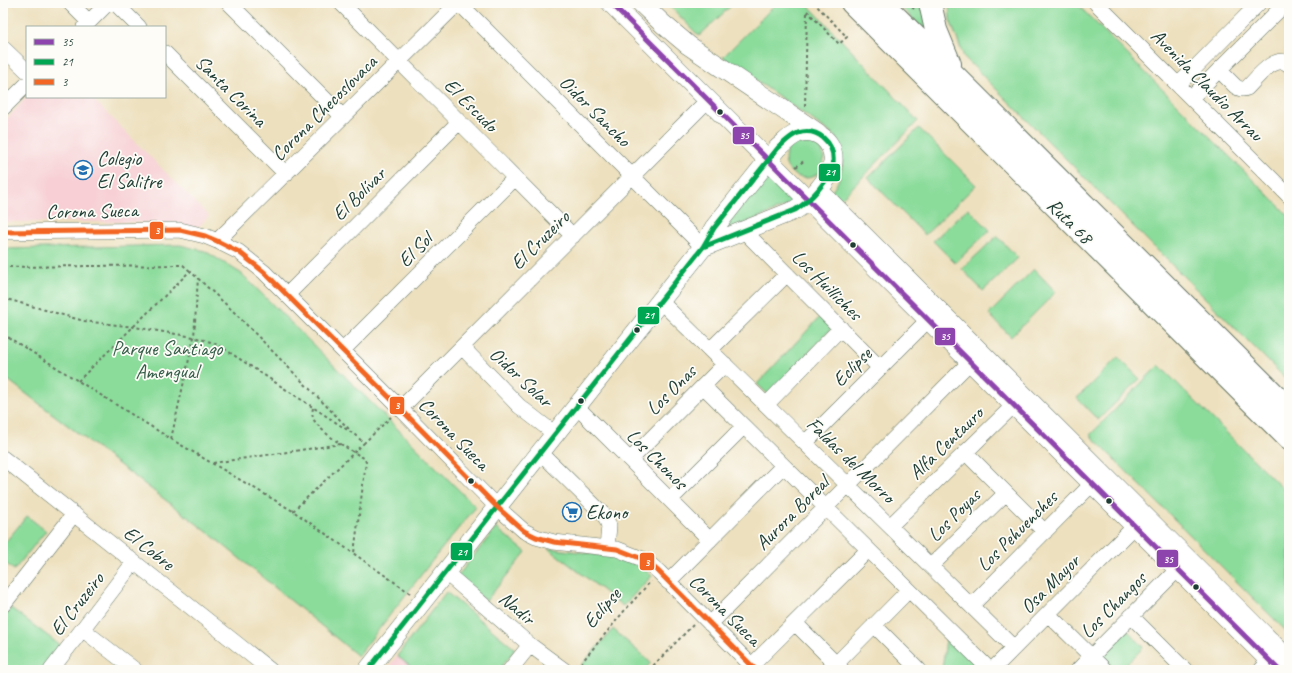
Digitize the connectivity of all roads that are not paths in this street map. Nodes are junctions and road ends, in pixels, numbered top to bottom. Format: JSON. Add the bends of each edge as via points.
{"nodes":[{"id":1,"x":70,"y":3,"type":"edge"},
{"id":2,"x":108,"y":3,"type":"edge"},
{"id":3,"x":115,"y":3,"type":"edge"},
{"id":4,"x":229,"y":3,"type":"edge"},
{"id":5,"x":341,"y":3,"type":"edge"},
{"id":6,"x":459,"y":3,"type":"edge"},
{"id":7,"x":611,"y":3,"type":"edge"},
{"id":8,"x":641,"y":3,"type":"edge"},
{"id":9,"x":852,"y":3,"type":"edge"},
{"id":10,"x":882,"y":3,"type":"edge"},
{"id":11,"x":1096,"y":3,"type":"edge"},
{"id":12,"x":1259,"y":3,"type":"edge"},
{"id":13,"x":1286,"y":3,"type":"edge"},
{"id":14,"x":923,"y":7,"type":"edge"},
{"id":15,"x":86,"y":25,"type":"edge"},
{"id":16,"x":138,"y":26,"type":"edge"},
{"id":17,"x":3,"y":48,"type":"edge"},
{"id":18,"x":166,"y":54,"type":"edge"},
{"id":19,"x":399,"y":61,"type":"junction"},
{"id":20,"x":1289,"y":65,"type":"edge"},
{"id":21,"x":1219,"y":70,"type":"junction"},
{"id":22,"x":26,"y":71,"type":"edge"},
{"id":23,"x":957,"y":77,"type":"junction"},
{"id":24,"x":26,"y":85,"type":"edge"},
{"id":25,"x":1178,"y":85,"type":"junction"},
{"id":26,"x":1191,"y":98,"type":"junction"},
{"id":27,"x":708,"y":100,"type":"junction"},
{"id":28,"x":3,"y":108,"type":"edge"},
{"id":29,"x":343,"y":117,"type":"junction"},
{"id":30,"x":459,"y":122,"type":"junction"},
{"id":31,"x":818,"y":133,"type":"junction"},
{"id":32,"x":768,"y":160,"type":"junction"},
{"id":33,"x":286,"y":174,"type":"junction"},
{"id":34,"x":632,"y":176,"type":"junction"},
{"id":35,"x":516,"y":178,"type":"junction"},
{"id":36,"x":813,"y":195,"type":"junction"},
{"id":37,"x":1289,"y":196,"type":"edge"},
{"id":38,"x":744,"y":231,"type":"junction"},
{"id":39,"x":3,"y":232,"type":"edge"},
{"id":40,"x":573,"y":236,"type":"junction"},
{"id":41,"x":218,"y":241,"type":"junction"},
{"id":42,"x":703,"y":247,"type":"junction"},
{"id":43,"x":787,"y":274,"type":"junction"},
{"id":44,"x":287,"y":295,"type":"junction"},
{"id":45,"x":660,"y":301,"type":"junction"},
{"id":46,"x":928,"y":320,"type":"junction"},
{"id":47,"x":841,"y":328,"type":"junction"},
{"id":48,"x":462,"y":347,"type":"junction"},
{"id":49,"x":342,"y":350,"type":"junction"},
{"id":50,"x":710,"y":350,"type":"junction"},
{"id":51,"x":970,"y":362,"type":"junction"},
{"id":52,"x":725,"y":364,"type":"junction"},
{"id":53,"x":880,"y":368,"type":"junction"},
{"id":54,"x":703,"y":386,"type":"junction"},
{"id":55,"x":766,"y":405,"type":"junction"},
{"id":56,"x":1014,"y":405,"type":"junction"},
{"id":57,"x":577,"y":407,"type":"junction"},
{"id":58,"x":401,"y":408,"type":"junction"},
{"id":59,"x":1289,"y":409,"type":"edge"},
{"id":60,"x":743,"y":427,"type":"junction"},
{"id":61,"x":555,"y":434,"type":"junction"},
{"id":62,"x":1289,"y":440,"type":"edge"},
{"id":63,"x":805,"y":443,"type":"junction"},
{"id":64,"x":965,"y":452,"type":"junction"},
{"id":65,"x":541,"y":453,"type":"junction"},
{"id":66,"x":3,"y":458,"type":"edge"},
{"id":67,"x":630,"y":460,"type":"junction"},
{"id":68,"x":783,"y":466,"type":"junction"},
{"id":69,"x":1092,"y":484,"type":"junction"},
{"id":70,"x":848,"y":485,"type":"junction"},
{"id":71,"x":1006,"y":493,"type":"junction"},
{"id":72,"x":670,"y":500,"type":"junction"},
{"id":73,"x":497,"y":507,"type":"junction"},
{"id":74,"x":826,"y":508,"type":"junction"},
{"id":75,"x":74,"y":514,"type":"junction"},
{"id":76,"x":890,"y":526,"type":"junction"},
{"id":77,"x":1135,"y":526,"type":"junction"},
{"id":78,"x":1045,"y":532,"type":"junction"},
{"id":79,"x":710,"y":540,"type":"junction"},
{"id":80,"x":608,"y":547,"type":"junction"},
{"id":81,"x":868,"y":550,"type":"junction"},
{"id":82,"x":134,"y":562,"type":"junction"},
{"id":83,"x":931,"y":566,"type":"junction"},
{"id":84,"x":1178,"y":569,"type":"junction"},
{"id":85,"x":445,"y":572,"type":"junction"},
{"id":86,"x":664,"y":577,"type":"junction"},
{"id":87,"x":909,"y":590,"type":"junction"},
{"id":88,"x":3,"y":605,"type":"edge"},
{"id":89,"x":971,"y":606,"type":"junction"},
{"id":90,"x":1048,"y":614,"type":"junction"},
{"id":91,"x":1131,"y":616,"type":"junction"},
{"id":92,"x":706,"y":620,"type":"junction"},
{"id":93,"x":795,"y":623,"type":"junction"},
{"id":94,"x":874,"y":625,"type":"junction"},
{"id":95,"x":82,"y":629,"type":"junction"},
{"id":96,"x":530,"y":645,"type":"junction"},
{"id":97,"x":1014,"y":648,"type":"junction"},
{"id":98,"x":1091,"y":657,"type":"junction"},
{"id":99,"x":1289,"y":660,"type":"edge"},
{"id":100,"x":839,"y":667,"type":"edge"},
{"id":101,"x":1270,"y":667,"type":"edge"},
{"id":102,"x":752,"y":668,"type":"edge"},
{"id":103,"x":51,"y":670,"type":"edge"},
{"id":104,"x":135,"y":670,"type":"edge"},
{"id":105,"x":270,"y":670,"type":"edge"},
{"id":106,"x":368,"y":670,"type":"edge"},
{"id":107,"x":510,"y":670,"type":"edge"},
{"id":108,"x":564,"y":670,"type":"edge"},
{"id":109,"x":919,"y":670,"type":"edge"},
{"id":110,"x":991,"y":670,"type":"edge"},
{"id":111,"x":1078,"y":670,"type":"edge"},
{"id":112,"x":1105,"y":670,"type":"edge"},
{"id":113,"x":1185,"y":670,"type":"edge"}],
"edges":[{"from":1,"to":15,"type":"street"},
{"from":2,"to":15,"type":"street"},
{"from":3,"to":16,"type":"street"},
{"from":4,"to":29,"type":"street"},
{"from":5,"to":19,"type":"street","name":"El Escudo"},
{"from":6,"to":19,"type":"street","name":"Corona Checoslovaca"},
{"from":6,"to":34,"type":"street","name":"Oidor Sancho"},
{"from":7,"to":27,"type":"main road"},
{"from":8,"to":31,"type":"main road","via":[[688,45]]},
{"from":9,"to":62,"type":"highway","name":"Ruta 68"},
{"from":10,"to":23,"type":"highway","name":"Ruta 68"},
{"from":11,"to":25,"type":"street","name":"Avenida Claudio Arrau"},
{"from":12,"to":25,"type":"street"},
{"from":13,"to":21,"type":"street"},
{"from":14,"to":23,"type":"highway","via":[[932,16],[941,44]]},
{"from":17,"to":22,"type":"street"},
{"from":18,"to":33,"type":"street","name":"Santa Corina"},
{"from":19,"to":29,"type":"street","name":"Corona Checoslovaca"},
{"from":19,"to":30,"type":"street","name":"El Escudo"},
{"from":20,"to":21,"type":"street","via":[[1280,61],[1273,63],[1244,89],[1235,86]]},
{"from":21,"to":26,"type":"street"},
{"from":23,"to":59,"type":"highway","name":"Ruta 68"},
{"from":24,"to":28,"type":"street"},
{"from":25,"to":26,"type":"street","name":"Avenida Claudio Arrau"},
{"from":26,"to":37,"type":"street","name":"Avenida Claudio Arrau"},
{"from":27,"to":32,"type":"main road"},
{"from":27,"to":34,"type":"street","name":"El Cruzeiro"},
{"from":29,"to":33,"type":"street","name":"Corona Checoslovaca"},
{"from":30,"to":35,"type":"street","name":"El Escudo"},
{"from":30,"to":44,"type":"street","name":"El Bolívar"},
{"from":31,"to":32,"type":"main road","via":[[794,135]]},
{"from":31,"to":36,"type":"main road","via":[[828,142],[833,156],[831,168]]},
{"from":32,"to":36,"type":"main road"},
{"from":32,"to":42,"type":"main road","via":[[714,228]]},
{"from":33,"to":41,"type":"street","name":"Corona Checoslovaca"},
{"from":34,"to":40,"type":"street","name":"El Cruzeiro"},
{"from":34,"to":42,"type":"street","name":"Oidor Sancho"},
{"from":35,"to":40,"type":"street","name":"El Escudo"},
{"from":35,"to":49,"type":"street","name":"El Sol"},
{"from":36,"to":38,"type":"main road","via":[[795,210]]},
{"from":36,"to":46,"type":"main road"},
{"from":36,"to":99,"type":"main road"},
{"from":38,"to":42,"type":"main road"},
{"from":38,"to":43,"type":"street","name":"Los Huilliches"},
{"from":39,"to":41,"type":"street","name":"Corona Sueca","via":[[180,230]]},
{"from":40,"to":48,"type":"street","name":"El Cruzeiro"},
{"from":41,"to":44,"type":"street","name":"Corona Sueca","via":[[253,262]]},
{"from":42,"to":45,"type":"main road"},
{"from":43,"to":47,"type":"street","name":"Los Huilliches"},
{"from":43,"to":50,"type":"street","name":"Los Onas"},
{"from":44,"to":49,"type":"street","name":"Corona Sueca"},
{"from":45,"to":50,"type":"street","name":"Faldas del Morro"},
{"from":45,"to":57,"type":"main road"},
{"from":46,"to":51,"type":"main road"},
{"from":46,"to":53,"type":"street","name":"Eclipse"},
{"from":47,"to":53,"type":"street","name":"Los Huilliches"},
{"from":47,"to":55,"type":"street"},
{"from":48,"to":58,"type":"street","name":"El Cruzeiro"},
{"from":48,"to":61,"type":"street","name":"Oidor Solar","via":[[514,401]]},
{"from":49,"to":58,"type":"street","name":"Corona Sueca"},
{"from":50,"to":52,"type":"street","name":"Faldas del Morro"},
{"from":51,"to":56,"type":"main road"},
{"from":51,"to":70,"type":"street","name":"Aurora Boreal"},
{"from":52,"to":54,"type":"street","name":"Los Onas"},
{"from":52,"to":55,"type":"street","name":"Faldas del Morro"},
{"from":53,"to":63,"type":"street","name":"Eclipse"},
{"from":54,"to":60,"type":"street"},
{"from":54,"to":67,"type":"street","name":"Los Onas"},
{"from":55,"to":63,"type":"street","name":"Faldas del Morro"},
{"from":56,"to":64,"type":"street","name":"Alfa Centauro"},
{"from":56,"to":69,"type":"main road"},
{"from":57,"to":61,"type":"main road"},
{"from":57,"to":67,"type":"street","name":"Los Chonos"},
{"from":58,"to":73,"type":"street","name":"Corona Sueca"},
{"from":60,"to":68,"type":"street"},
{"from":60,"to":72,"type":"street"},
{"from":61,"to":65,"type":"main road"},
{"from":63,"to":70,"type":"street","name":"Faldas del Morro"},
{"from":64,"to":71,"type":"street"},
{"from":64,"to":76,"type":"street","name":"Alfa Centauro"},
{"from":65,"to":73,"type":"main road"},
{"from":65,"to":80,"type":"street","via":[[605,516],[609,526]]},
{"from":66,"to":75,"type":"street","name":"El Cobre"},
{"from":67,"to":72,"type":"street","name":"Los Chonos"},
{"from":68,"to":74,"type":"street"},
{"from":68,"to":79,"type":"street"},
{"from":69,"to":77,"type":"main road"},
{"from":69,"to":78,"type":"street","name":"Los Pehuenches"},
{"from":70,"to":74,"type":"street","name":"Aurora Boreal"},
{"from":70,"to":76,"type":"street","name":"Faldas del Morro"},
{"from":71,"to":78,"type":"street"},
{"from":71,"to":83,"type":"street","name":"Los Poyas"},
{"from":72,"to":79,"type":"street","name":"Los Chonos"},
{"from":73,"to":80,"type":"street","name":"Corona Sueca","via":[[524,531],[536,537],[554,542]]},
{"from":73,"to":85,"type":"main road"},
{"from":74,"to":81,"type":"street"},
{"from":74,"to":92,"type":"street","name":"Aurora Boreal"},
{"from":75,"to":82,"type":"street","name":"El Cobre"},
{"from":75,"to":88,"type":"street"},
{"from":76,"to":83,"type":"street","name":"Faldas del Morro"},
{"from":77,"to":84,"type":"main road"},
{"from":77,"to":90,"type":"street","name":"Osa Mayor"},
{"from":78,"to":89,"type":"street","name":"Los Pehuenches"},
{"from":79,"to":86,"type":"street"},
{"from":80,"to":86,"type":"street","name":"Corona Sueca","via":[[645,560]]},
{"from":81,"to":87,"type":"street"},
{"from":81,"to":93,"type":"street"},
{"from":82,"to":95,"type":"street","name":"El Cruzeiro"},
{"from":82,"to":105,"type":"street","name":"El Cobre"},
{"from":83,"to":89,"type":"street","name":"Faldas del Morro"},
{"from":84,"to":91,"type":"street","name":"Los Changos"},
{"from":84,"to":101,"type":"main road"},
{"from":85,"to":96,"type":"street","name":"Nadir"},
{"from":85,"to":106,"type":"main road"},
{"from":86,"to":92,"type":"street","name":"Corona Sueca"},
{"from":87,"to":94,"type":"street"},
{"from":87,"to":110,"type":"street"},
{"from":89,"to":97,"type":"street","name":"Faldas del Morro"},
{"from":90,"to":97,"type":"street","name":"Osa Mayor"},
{"from":90,"to":98,"type":"street"},
{"from":91,"to":98,"type":"street","name":"Los Changos"},
{"from":91,"to":113,"type":"street"},
{"from":92,"to":102,"type":"street","name":"Corona Sueca"},
{"from":93,"to":100,"type":"street"},
{"from":93,"to":102,"type":"street"},
{"from":94,"to":100,"type":"street"},
{"from":94,"to":109,"type":"street"},
{"from":95,"to":103,"type":"street","name":"El Cruzeiro"},
{"from":95,"to":104,"type":"street"},
{"from":96,"to":107,"type":"street"},
{"from":96,"to":108,"type":"street","name":"Nadir"},
{"from":97,"to":110,"type":"street","name":"Osa Mayor"},
{"from":98,"to":111,"type":"street","name":"Los Changos"},
{"from":98,"to":112,"type":"street"}]}
